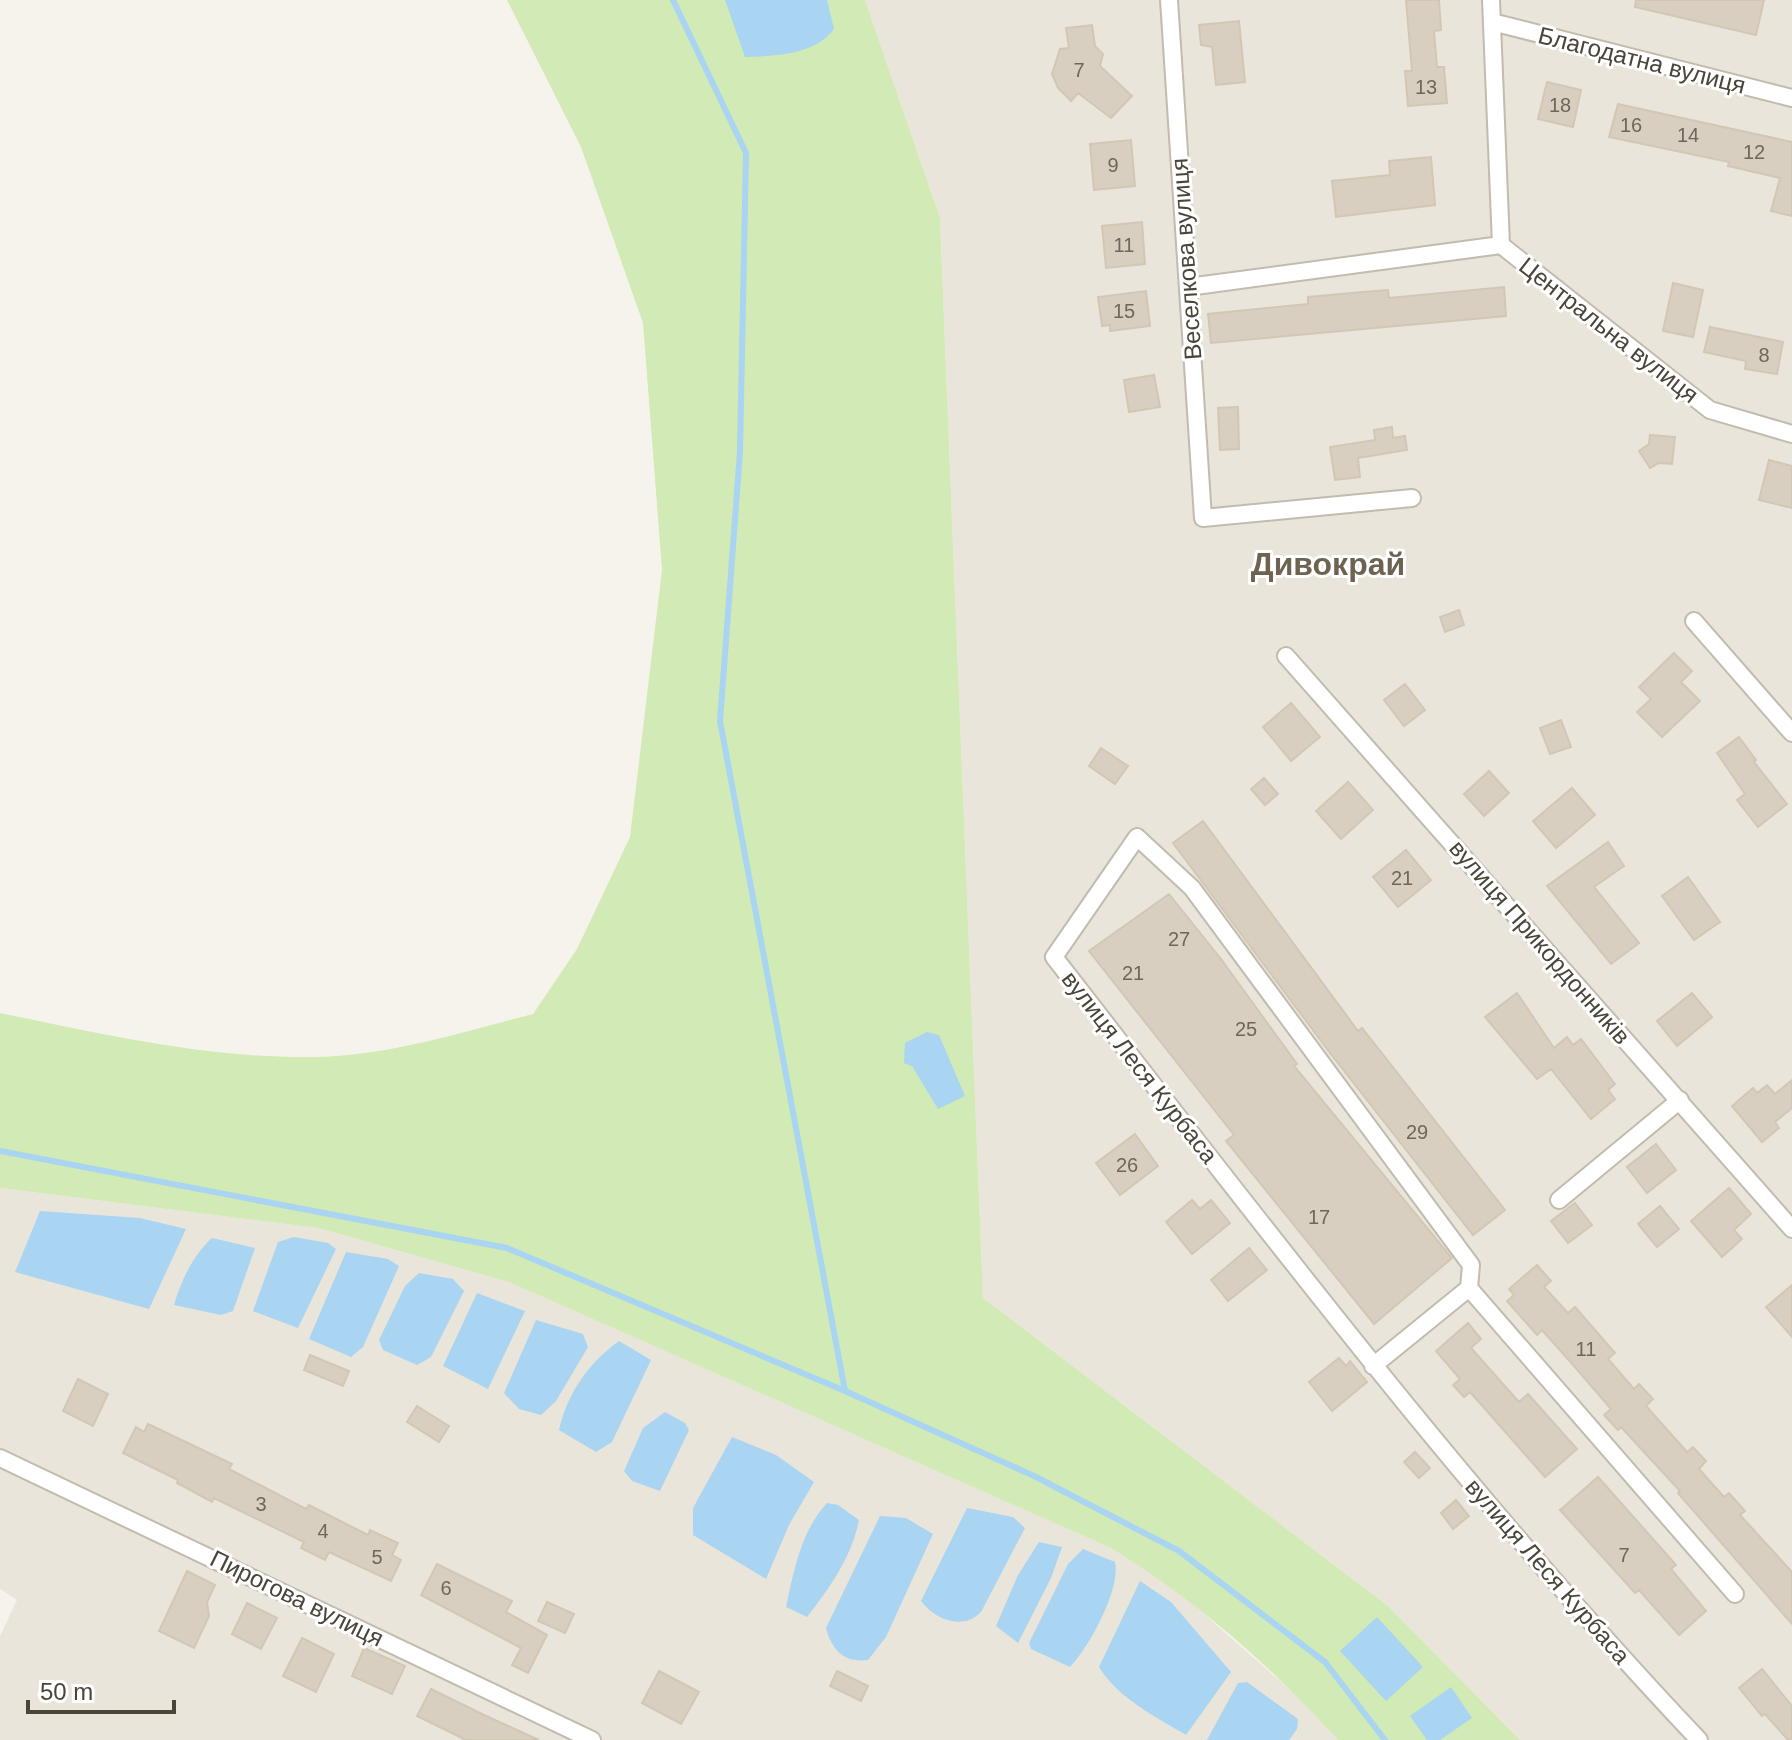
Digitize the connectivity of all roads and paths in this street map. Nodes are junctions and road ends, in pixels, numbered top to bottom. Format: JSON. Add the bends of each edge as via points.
{"nodes":[{"id":1,"x":1169,"y":0,"type":"edge"},
{"id":2,"x":1491,"y":0,"type":"edge"},
{"id":3,"x":1492,"y":22,"type":"junction"},
{"id":4,"x":1792,"y":98,"type":"edge"},
{"id":5,"x":1501,"y":245,"type":"junction"},
{"id":6,"x":1188,"y":287,"type":"junction"},
{"id":7,"x":1792,"y":434,"type":"edge"},
{"id":8,"x":1412,"y":498,"type":"dead end"},
{"id":9,"x":1694,"y":621,"type":"dead end"},
{"id":10,"x":1286,"y":656,"type":"dead end"},
{"id":11,"x":1792,"y":733,"type":"edge"},
{"id":12,"x":1680,"y":1100,"type":"junction"},
{"id":13,"x":1559,"y":1200,"type":"dead end"},
{"id":14,"x":1792,"y":1229,"type":"edge"},
{"id":15,"x":1469,"y":1288,"type":"junction"},
{"id":16,"x":1373,"y":1366,"type":"junction"},
{"id":17,"x":0,"y":1458,"type":"edge"},
{"id":18,"x":1735,"y":1594,"type":"dead end"},
{"id":19,"x":592,"y":1740,"type":"edge"},
{"id":20,"x":1699,"y":1740,"type":"edge"}],
"edges":[{"from":1,"to":6,"type":"street","name":"Веселкова вулиця"},
{"from":2,"to":3,"type":"street"},
{"from":3,"to":4,"type":"street","name":"Благодатна вулиця"},
{"from":3,"to":5,"type":"street"},
{"from":5,"to":6,"type":"street","name":"Центральна вулиця"},
{"from":5,"to":7,"type":"street","name":"Центральна вулиця","via":[[1710,410]]},
{"from":6,"to":8,"type":"street","name":"Веселкова вулиця","via":[[1203,518]]},
{"from":9,"to":11,"type":"street"},
{"from":10,"to":12,"type":"street","name":"вулиця Прикордонників"},
{"from":12,"to":13,"type":"street"},
{"from":12,"to":14,"type":"street","name":"вулиця Прикордонників"},
{"from":15,"to":16,"type":"street"},
{"from":15,"to":16,"type":"street","name":"вулиця Леся Курбаса","via":[[1471,1265],[1192,888],[1137,837],[1054,957]]},
{"from":15,"to":18,"type":"street","name":"вулиця Леся Курбаса"},
{"from":16,"to":20,"type":"street","name":"вулиця Леся Курбаса","via":[[1623,1660]]},
{"from":17,"to":19,"type":"street","name":"Пирогова вулиця"}]}
